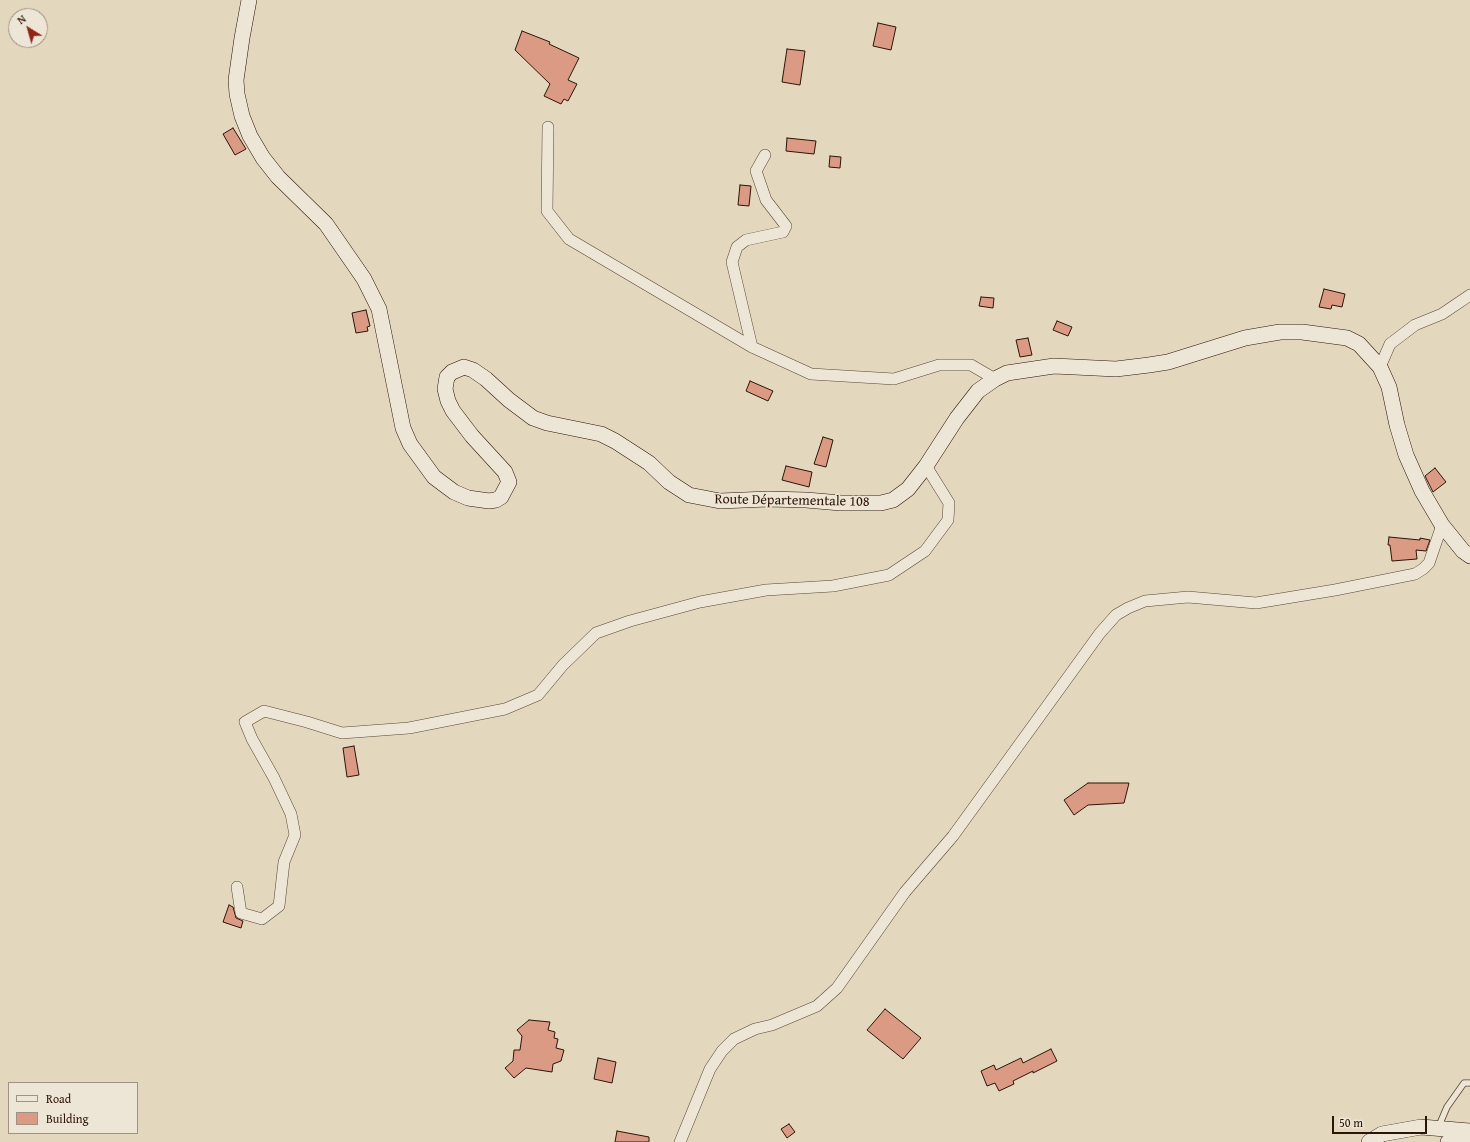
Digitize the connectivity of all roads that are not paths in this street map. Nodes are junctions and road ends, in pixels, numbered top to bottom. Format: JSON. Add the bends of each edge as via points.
{"nodes":[{"id":1,"x":249,"y":0,"type":"edge"},
{"id":2,"x":548,"y":127,"type":"dead end"},
{"id":3,"x":765,"y":155,"type":"dead end"},
{"id":4,"x":1470,"y":295,"type":"edge"},
{"id":5,"x":752,"y":347,"type":"junction"},
{"id":6,"x":1380,"y":367,"type":"junction"},
{"id":7,"x":995,"y":379,"type":"junction"},
{"id":8,"x":926,"y":466,"type":"junction"},
{"id":9,"x":1442,"y":524,"type":"junction"},
{"id":10,"x":1470,"y":556,"type":"edge"},
{"id":11,"x":237,"y":887,"type":"dead end"},
{"id":12,"x":1470,"y":1083,"type":"edge"},
{"id":13,"x":1438,"y":1128,"type":"junction"},
{"id":14,"x":1470,"y":1131,"type":"edge"},
{"id":15,"x":1470,"y":1137,"type":"edge"},
{"id":16,"x":680,"y":1142,"type":"edge"},
{"id":17,"x":1369,"y":1142,"type":"edge"},
{"id":18,"x":1448,"y":1142,"type":"edge"}],
"edges":[{"from":1,"to":8,"type":"main road","name":"Route Départementale 108","via":[[236,80],[242,116],[250,136],[278,177],[326,224],[364,279],[379,309],[403,428],[416,453],[434,477],[454,492],[468,498],[496,500],[509,482],[505,472],[472,436],[448,401],[445,389],[447,377],[464,367],[486,379],[533,418],[601,434],[648,463],[669,482],[689,495],[701,498],[720,501],[768,499],[881,503],[901,495]]},
{"from":2,"to":5,"type":"street","via":[[547,211],[569,238]]},
{"from":3,"to":5,"type":"street","via":[[756,171],[766,200],[786,226],[783,232],[746,240],[737,247],[732,262]]},
{"from":4,"to":6,"type":"street","via":[[1442,314],[1415,325],[1390,344]]},
{"from":5,"to":7,"type":"street","via":[[810,374],[894,378],[939,365],[970,365]]},
{"from":6,"to":7,"type":"main road","name":"Route Départementale 108","via":[[1359,344],[1347,338],[1280,332],[1245,338],[1168,362],[1116,369],[1054,366],[1007,373]]},
{"from":6,"to":9,"type":"main road","name":"Route Départementale 108","via":[[1389,387],[1406,455],[1422,491]]},
{"from":7,"to":8,"type":"main road","name":"Route Départementale 108","via":[[973,397]]},
{"from":8,"to":11,"type":"street","via":[[949,504],[948,520],[925,551],[889,575],[833,586],[766,590],[700,602],[630,620],[596,633],[563,665],[538,695],[505,709],[409,728],[342,733],[264,711],[245,722],[291,814],[295,835],[284,862],[279,906],[262,919],[241,913]]},
{"from":9,"to":10,"type":"main road","name":"Route Départementale 108"},
{"from":9,"to":16,"type":"street","via":[[1429,563],[1415,574],[1256,603],[1188,597],[1145,601],[1116,615],[1100,633],[953,836],[905,892],[837,988],[817,1006],[734,1039],[722,1051],[710,1069]]},
{"from":12,"to":13,"type":"lane","via":[[1464,1083],[1447,1108]]},
{"from":13,"to":14,"type":"main road"},
{"from":13,"to":17,"type":"main road","via":[[1421,1127],[1382,1134]]},
{"from":15,"to":18,"type":"main road"}]}
